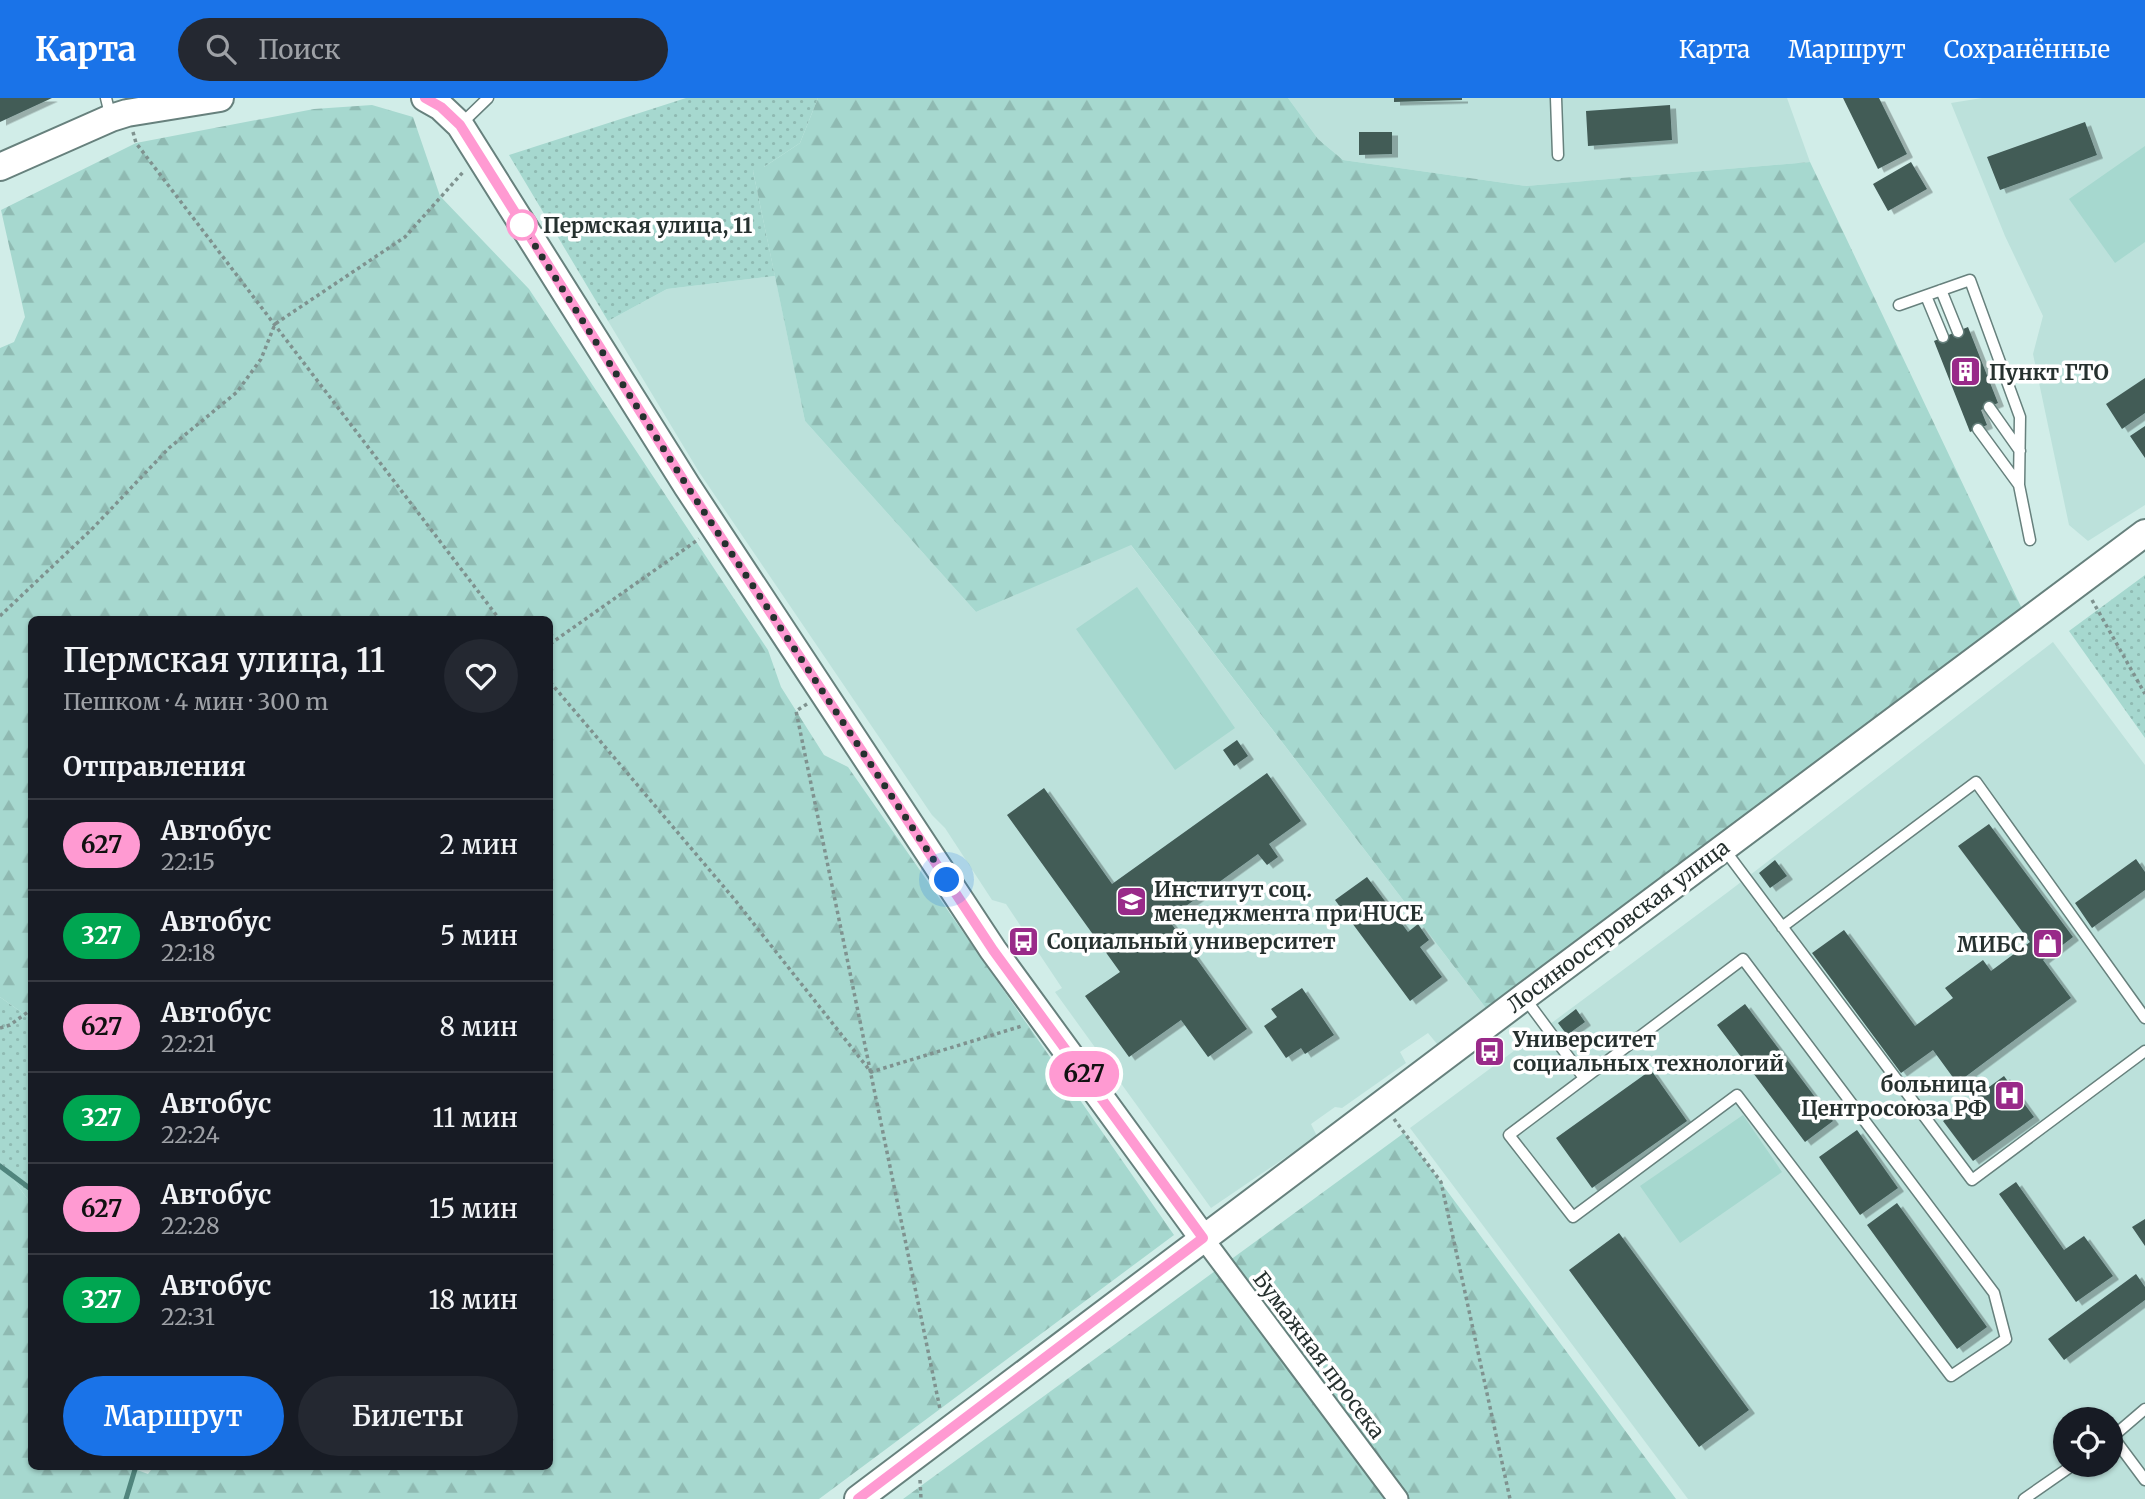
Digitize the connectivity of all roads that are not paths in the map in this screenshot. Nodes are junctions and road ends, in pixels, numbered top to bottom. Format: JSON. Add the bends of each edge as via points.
{"nodes":[{"id":1,"x":220,"y":98,"type":"edge"},
{"id":2,"x":425,"y":98,"type":"edge"},
{"id":3,"x":488,"y":98,"type":"edge"},
{"id":4,"x":1556,"y":98,"type":"edge"},
{"id":5,"x":109,"y":108,"type":"edge"},
{"id":6,"x":460,"y":125,"type":"junction"},
{"id":7,"x":1558,"y":155,"type":"dead end"},
{"id":8,"x":0,"y":167,"type":"edge"},
{"id":9,"x":1941,"y":290,"type":"junction"},
{"id":10,"x":1926,"y":296,"type":"junction"},
{"id":11,"x":1899,"y":305,"type":"dead end"},
{"id":12,"x":1958,"y":331,"type":"dead end"},
{"id":13,"x":1943,"y":337,"type":"dead end"},
{"id":14,"x":1989,"y":407,"type":"dead end"},
{"id":15,"x":1978,"y":429,"type":"dead end"},
{"id":16,"x":2020,"y":451,"type":"junction"},
{"id":17,"x":2018,"y":485,"type":"junction"},
{"id":18,"x":2145,"y":533,"type":"edge"},
{"id":19,"x":2030,"y":540,"type":"dead end"},
{"id":20,"x":1723,"y":848,"type":"junction"},
{"id":21,"x":1782,"y":927,"type":"junction"},
{"id":22,"x":1524,"y":997,"type":"junction"},
{"id":23,"x":2145,"y":1018,"type":"edge"},
{"id":24,"x":2145,"y":1051,"type":"edge"},
{"id":25,"x":1584,"y":1078,"type":"junction"},
{"id":26,"x":1203,"y":1238,"type":"junction"},
{"id":27,"x":2145,"y":1409,"type":"edge"},
{"id":28,"x":2123,"y":1428,"type":"edge"},
{"id":29,"x":2123,"y":1452,"type":"edge"},
{"id":30,"x":2056,"y":1477,"type":"edge"},
{"id":31,"x":2145,"y":1480,"type":"edge"},
{"id":32,"x":858,"y":1499,"type":"edge"},
{"id":33,"x":1398,"y":1499,"type":"edge"},
{"id":34,"x":2024,"y":1499,"type":"edge"}],
"edges":[{"from":1,"to":5,"type":"street","via":[[127,113]]},
{"from":2,"to":6,"type":"street"},
{"from":3,"to":6,"type":"lane"},
{"from":4,"to":7,"type":"lane"},
{"from":5,"to":8,"type":"street"},
{"from":6,"to":26,"type":"street","via":[[716,529],[993,950]]},
{"from":9,"to":10,"type":"lane"},
{"from":9,"to":12,"type":"lane"},
{"from":9,"to":16,"type":"lane","via":[[1970,280],[2020,417]]},
{"from":10,"to":11,"type":"lane"},
{"from":10,"to":13,"type":"lane"},
{"from":14,"to":16,"type":"lane"},
{"from":15,"to":17,"type":"lane"},
{"from":16,"to":17,"type":"lane"},
{"from":17,"to":19,"type":"lane"},
{"from":18,"to":20,"type":"street","name":"Лосиноостровская улица"},
{"from":20,"to":21,"type":"lane"},
{"from":20,"to":22,"type":"street","name":"Лосиноостровская улица"},
{"from":21,"to":23,"type":"lane","via":[[1976,782]]},
{"from":21,"to":24,"type":"lane","via":[[1972,1180]]},
{"from":22,"to":25,"type":"lane"},
{"from":22,"to":26,"type":"street","name":"Лосиноостровская улица"},
{"from":25,"to":25,"type":"lane","via":[[1509,1135],[1573,1217],[1737,1095],[1951,1376],[2006,1339],[1994,1293],[1743,960]]},
{"from":26,"to":32,"type":"street","name":"Лосиноостровская улица"},
{"from":26,"to":33,"type":"street","name":"Бумажная просека"},
{"from":27,"to":28,"type":"lane"},
{"from":29,"to":31,"type":"lane"},
{"from":30,"to":34,"type":"lane"}]}
